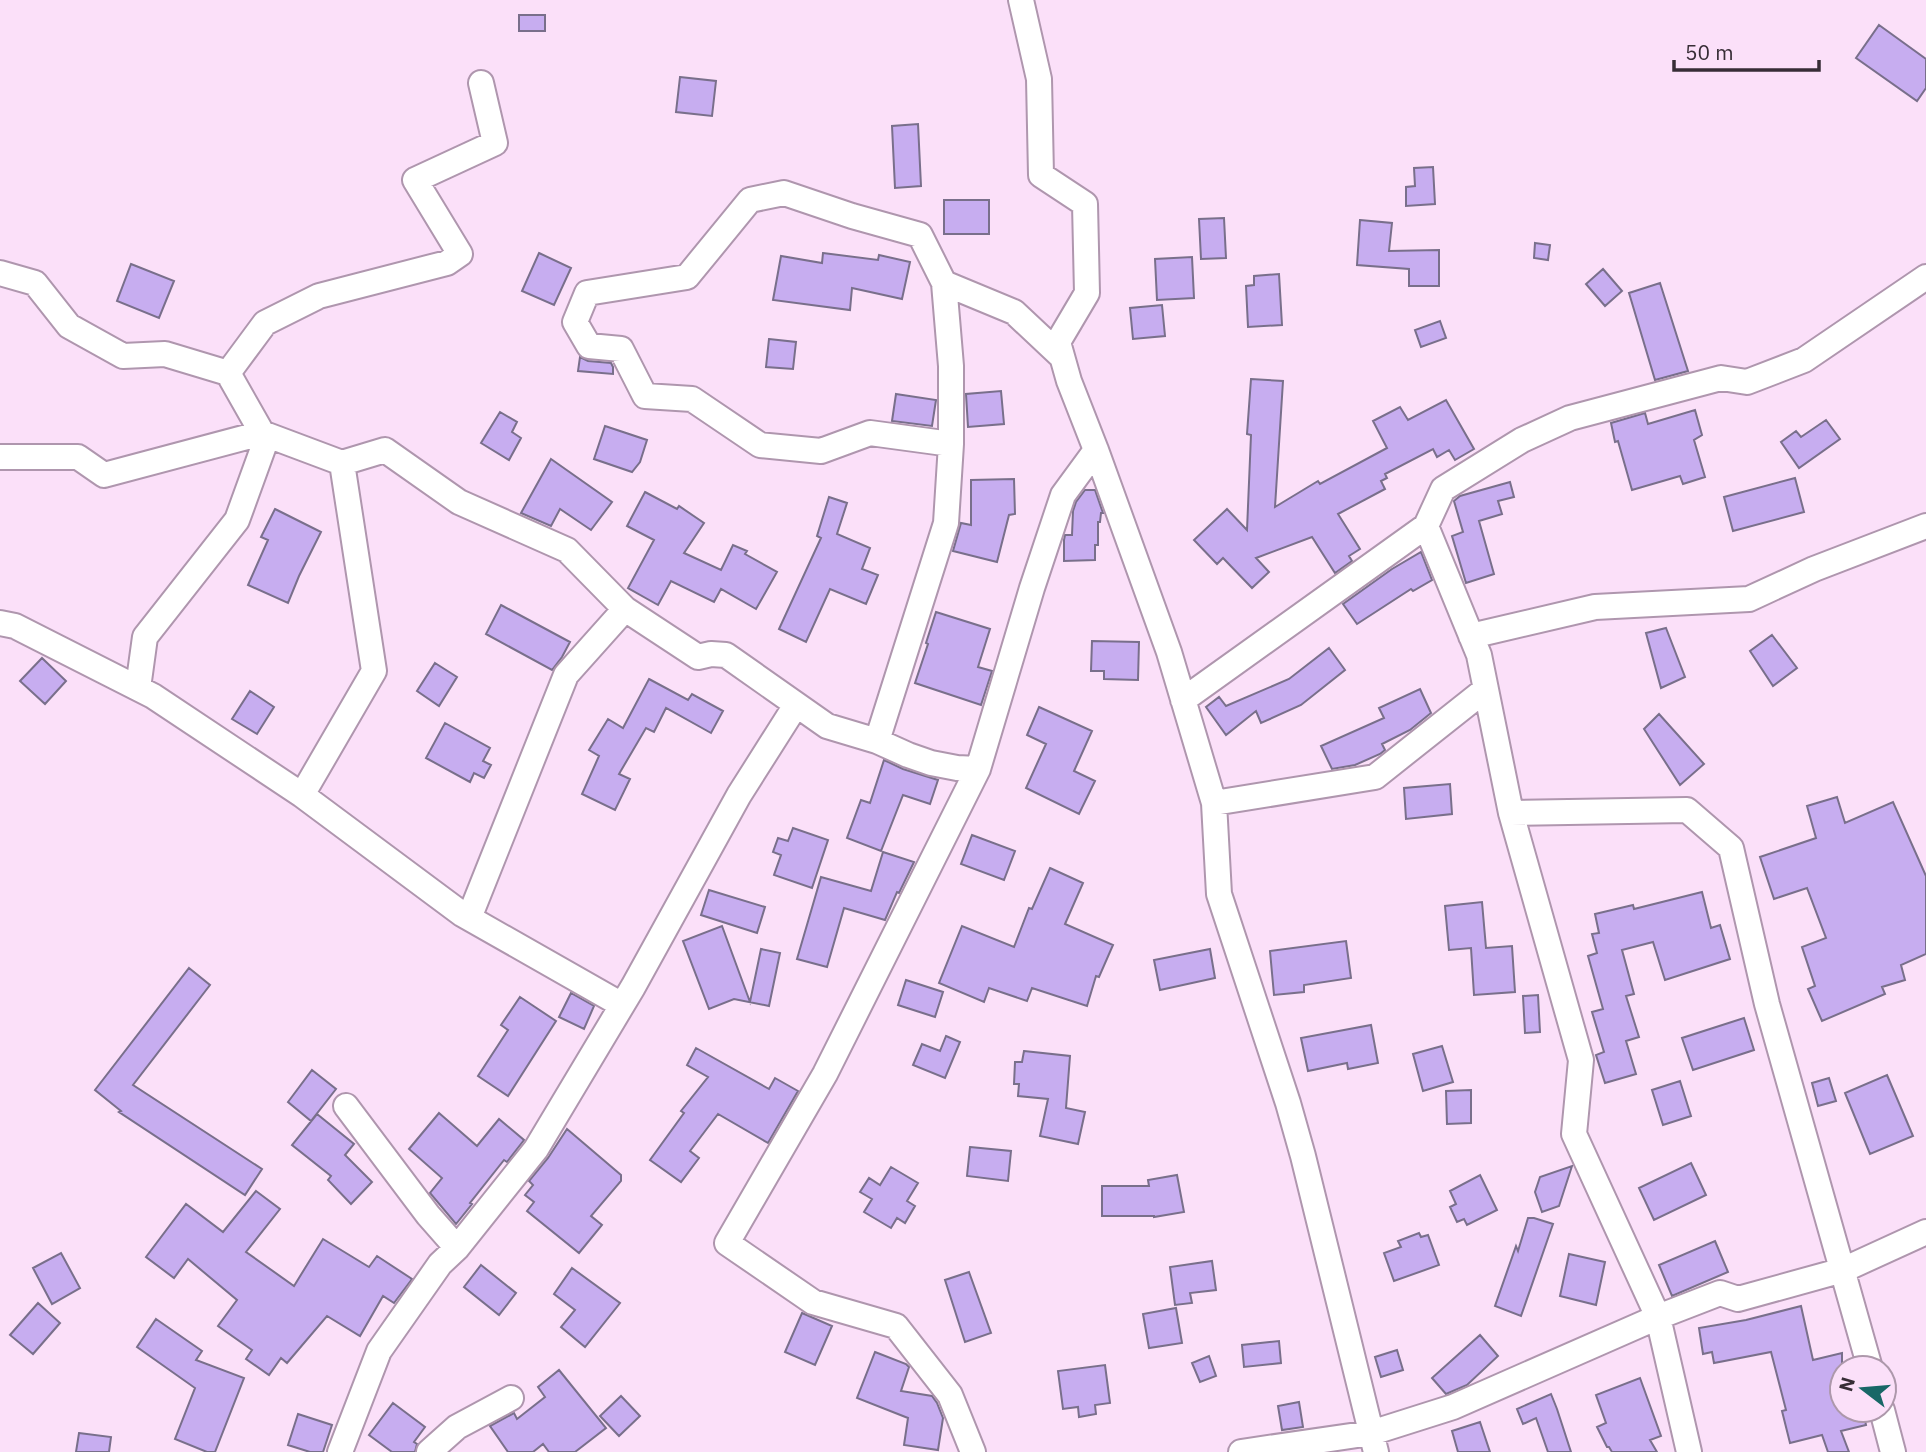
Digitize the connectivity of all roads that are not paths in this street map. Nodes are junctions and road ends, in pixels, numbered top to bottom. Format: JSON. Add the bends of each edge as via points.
{"nodes":[{"id":1,"x":1021,"y":0,"type":"edge"},
{"id":2,"x":481,"y":83,"type":"dead end"},
{"id":3,"x":0,"y":273,"type":"edge"},
{"id":4,"x":1926,"y":277,"type":"edge"},
{"id":5,"x":944,"y":283,"type":"junction"},
{"id":6,"x":1062,"y":357,"type":"junction"},
{"id":7,"x":228,"y":373,"type":"junction"},
{"id":8,"x":262,"y":433,"type":"junction"},
{"id":9,"x":951,"y":444,"type":"junction"},
{"id":10,"x":1096,"y":450,"type":"junction"},
{"id":11,"x":0,"y":457,"type":"edge"},
{"id":12,"x":342,"y":463,"type":"junction"},
{"id":13,"x":1426,"y":526,"type":"junction"},
{"id":14,"x":1926,"y":526,"type":"edge"},
{"id":15,"x":625,"y":609,"type":"junction"},
{"id":16,"x":0,"y":623,"type":"edge"},
{"id":17,"x":1471,"y":636,"type":"junction"},
{"id":18,"x":138,"y":688,"type":"junction"},
{"id":19,"x":1486,"y":689,"type":"junction"},
{"id":20,"x":1183,"y":700,"type":"junction"},
{"id":21,"x":796,"y":705,"type":"junction"},
{"id":22,"x":877,"y":741,"type":"junction"},
{"id":23,"x":978,"y":769,"type":"junction"},
{"id":24,"x":302,"y":795,"type":"junction"},
{"id":25,"x":1214,"y":803,"type":"junction"},
{"id":26,"x":1511,"y":813,"type":"junction"},
{"id":27,"x":469,"y":918,"type":"junction"},
{"id":28,"x":622,"y":1005,"type":"junction"},
{"id":29,"x":346,"y":1105,"type":"dead end"},
{"id":30,"x":1926,"y":1232,"type":"edge"},
{"id":31,"x":457,"y":1248,"type":"junction"},
{"id":32,"x":1843,"y":1270,"type":"junction"},
{"id":33,"x":1658,"y":1317,"type":"junction"},
{"id":34,"x":1866,"y":1354,"type":"edge"},
{"id":35,"x":511,"y":1398,"type":"dead end"},
{"id":36,"x":1886,"y":1424,"type":"edge"},
{"id":37,"x":1374,"y":1442,"type":"edge"},
{"id":38,"x":340,"y":1452,"type":"edge"},
{"id":39,"x":429,"y":1452,"type":"edge"},
{"id":40,"x":973,"y":1452,"type":"edge"},
{"id":41,"x":1241,"y":1452,"type":"edge"},
{"id":42,"x":1689,"y":1452,"type":"edge"},
{"id":43,"x":1894,"y":1452,"type":"edge"}],
"edges":[{"from":1,"to":6,"type":"street","via":[[1039,79],[1041,174],[1085,204],[1087,293],[1058,342]]},
{"from":2,"to":7,"type":"street","via":[[495,143],[415,180],[460,254],[447,263],[319,296],[265,323]]},
{"from":3,"to":7,"type":"street","via":[[35,283],[69,326],[123,356],[166,354]]},
{"from":4,"to":13,"type":"street","via":[[1804,360],[1747,382],[1721,378],[1570,418],[1522,440],[1443,489]]},
{"from":5,"to":6,"type":"street","via":[[1014,312]]},
{"from":5,"to":9,"type":"street"},
{"from":5,"to":9,"type":"street","via":[[920,235],[784,193],[750,200],[687,277],[587,293],[575,322],[589,346],[621,349],[645,396],[692,399],[760,445],[821,451],[870,433]]},
{"from":6,"to":10,"type":"street"},
{"from":7,"to":8,"type":"street"},
{"from":8,"to":11,"type":"street","via":[[104,475],[78,457]]},
{"from":8,"to":12,"type":"street"},
{"from":8,"to":18,"type":"street","via":[[266,440],[237,520],[145,637]]},
{"from":9,"to":22,"type":"street","via":[[946,523]]},
{"from":10,"to":20,"type":"street"},
{"from":10,"to":23,"type":"street","via":[[1063,495]]},
{"from":12,"to":15,"type":"street","via":[[385,450],[459,502],[566,550]]},
{"from":12,"to":24,"type":"street","via":[[374,671]]},
{"from":13,"to":17,"type":"street"},
{"from":13,"to":20,"type":"street"},
{"from":14,"to":17,"type":"street","via":[[1749,598],[1595,607]]},
{"from":15,"to":21,"type":"street","via":[[698,657],[726,655]]},
{"from":15,"to":27,"type":"street","via":[[566,675]]},
{"from":16,"to":18,"type":"street","via":[[15,626]]},
{"from":17,"to":19,"type":"street"},
{"from":18,"to":24,"type":"street"},
{"from":19,"to":25,"type":"street","via":[[1375,777]]},
{"from":19,"to":26,"type":"street"},
{"from":20,"to":25,"type":"street"},
{"from":21,"to":22,"type":"street","via":[[827,726]]},
{"from":21,"to":28,"type":"street","via":[[739,795]]},
{"from":22,"to":23,"type":"street","via":[[930,763]]},
{"from":23,"to":40,"type":"street","via":[[825,1074],[727,1243],[813,1302],[896,1326],[950,1395]]},
{"from":24,"to":27,"type":"street"},
{"from":25,"to":37,"type":"street","via":[[1219,894],[1292,1117]]},
{"from":26,"to":32,"type":"street","via":[[1687,810],[1731,848],[1767,1003]]},
{"from":26,"to":33,"type":"street","via":[[1581,1060],[1574,1135]]},
{"from":27,"to":28,"type":"street"},
{"from":28,"to":31,"type":"street","via":[[536,1149]]},
{"from":29,"to":31,"type":"street"},
{"from":30,"to":32,"type":"street"},
{"from":31,"to":38,"type":"street","via":[[440,1264],[379,1351]]},
{"from":32,"to":33,"type":"street","via":[[1738,1300],[1720,1293]]},
{"from":32,"to":34,"type":"street"},
{"from":33,"to":37,"type":"street"},
{"from":33,"to":42,"type":"street"},
{"from":35,"to":39,"type":"street","via":[[457,1427]]},
{"from":36,"to":43,"type":"street"},
{"from":37,"to":41,"type":"street"}]}
